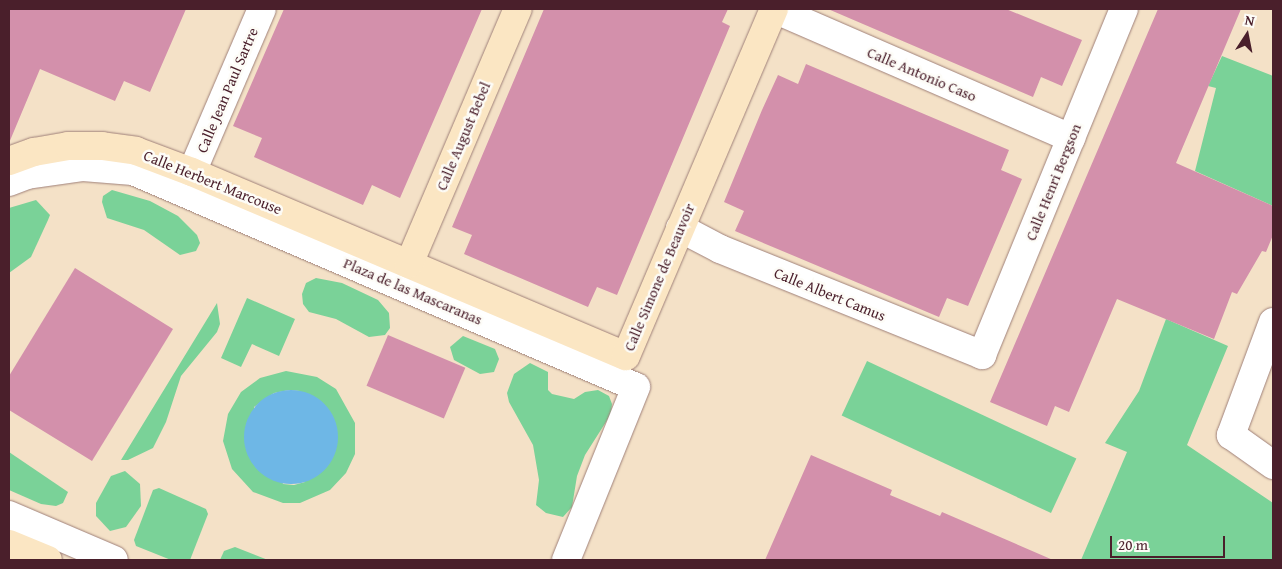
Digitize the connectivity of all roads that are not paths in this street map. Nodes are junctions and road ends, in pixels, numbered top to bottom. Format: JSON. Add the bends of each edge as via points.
{"nodes":[{"id":1,"x":262,"y":9,"type":"edge"},
{"id":2,"x":518,"y":9,"type":"edge"},
{"id":3,"x":774,"y":9,"type":"edge"},
{"id":4,"x":1124,"y":9,"type":"edge"},
{"id":5,"x":1071,"y":138,"type":"junction"},
{"id":6,"x":9,"y":161,"type":"edge"},
{"id":7,"x":192,"y":172,"type":"junction"},
{"id":8,"x":9,"y":182,"type":"edge"},
{"id":9,"x":680,"y":228,"type":"junction"},
{"id":10,"x":409,"y":264,"type":"junction"},
{"id":11,"x":1273,"y":322,"type":"edge"},
{"id":12,"x":982,"y":355,"type":"joint"},
{"id":13,"x":1273,"y":464,"type":"edge"},
{"id":14,"x":9,"y":515,"type":"edge"},
{"id":15,"x":9,"y":544,"type":"edge"},
{"id":16,"x":48,"y":560,"type":"edge"},
{"id":17,"x":114,"y":560,"type":"edge"},
{"id":18,"x":566,"y":560,"type":"edge"}],
"edges":[{"from":1,"to":7,"type":"street","name":"Calle Jean Paul Sartre"},
{"from":2,"to":10,"type":"street","name":"Calle August Bebel"},
{"from":3,"to":5,"type":"street","name":"Calle Antonio Caso"},
{"from":3,"to":9,"type":"street","name":"Calle Simone de Beauvoir"},
{"from":4,"to":5,"type":"street","name":"Calle Henri Bergson"},
{"from":5,"to":12,"type":"street","name":"Calle Henri Bergson"},
{"from":6,"to":7,"type":"street","name":"Calle Herbert Marcouse","via":[[34,152],[68,146],[102,146],[136,151]]},
{"from":7,"to":10,"type":"street","name":"Calle Herbert Marcouse"},
{"from":8,"to":18,"type":"street","name":"Plaza de las Mascaranas","via":[[28,175],[84,167],[133,171],[636,387]]},
{"from":9,"to":10,"type":"street","name":"Calle Simone de Beauvoir","via":[[626,356]]},
{"from":9,"to":12,"type":"street","name":"Calle Albert Camus","via":[[720,250]]},
{"from":11,"to":13,"type":"street","via":[[1231,435]]},
{"from":14,"to":17,"type":"street"},
{"from":15,"to":16,"type":"street"}]}
